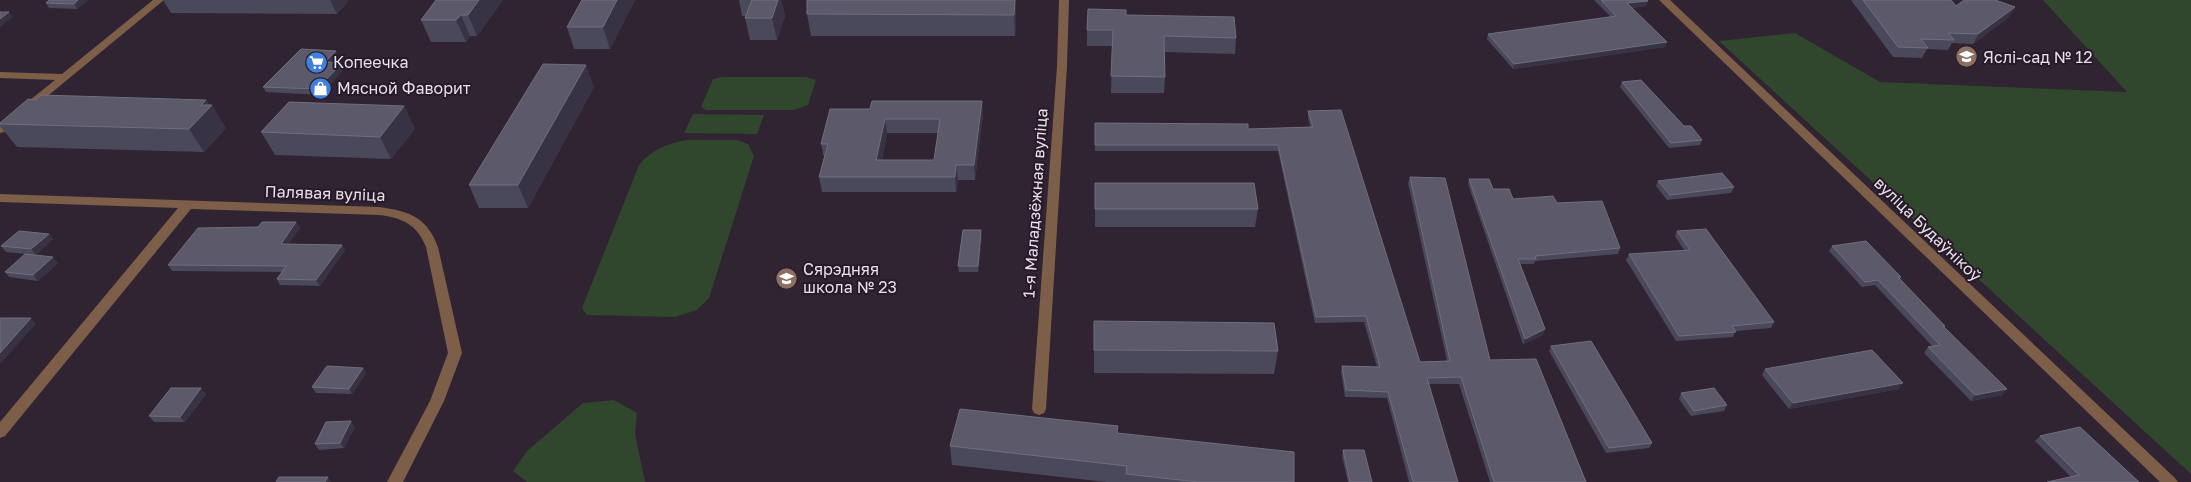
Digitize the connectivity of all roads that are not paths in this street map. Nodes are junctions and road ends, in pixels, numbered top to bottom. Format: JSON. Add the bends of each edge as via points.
{"nodes":[{"id":1,"x":159,"y":0,"type":"edge"},
{"id":2,"x":1064,"y":0,"type":"edge"},
{"id":3,"x":1664,"y":0,"type":"edge"},
{"id":4,"x":0,"y":75,"type":"edge"},
{"id":5,"x":63,"y":77,"type":"junction"},
{"id":6,"x":0,"y":130,"type":"edge"},
{"id":7,"x":0,"y":198,"type":"edge"},
{"id":8,"x":188,"y":205,"type":"junction"},
{"id":9,"x":1039,"y":409,"type":"dead end"},
{"id":10,"x":0,"y":432,"type":"edge"},
{"id":11,"x":395,"y":482,"type":"edge"},
{"id":12,"x":2170,"y":482,"type":"edge"}],
"edges":[{"from":1,"to":5,"type":"street"},
{"from":2,"to":9,"type":"street","name":"1-я Маладзёжная вуліца"},
{"from":3,"to":12,"type":"street","name":"вуліца Будаўнікоў"},
{"from":4,"to":5,"type":"street"},
{"from":5,"to":6,"type":"street"},
{"from":7,"to":8,"type":"street","name":"Палявая вуліца"},
{"from":8,"to":10,"type":"street"},
{"from":8,"to":11,"type":"street","name":"Палявая вуліца","via":[[389,212],[411,219],[426,230],[455,353],[453,366]]}]}
